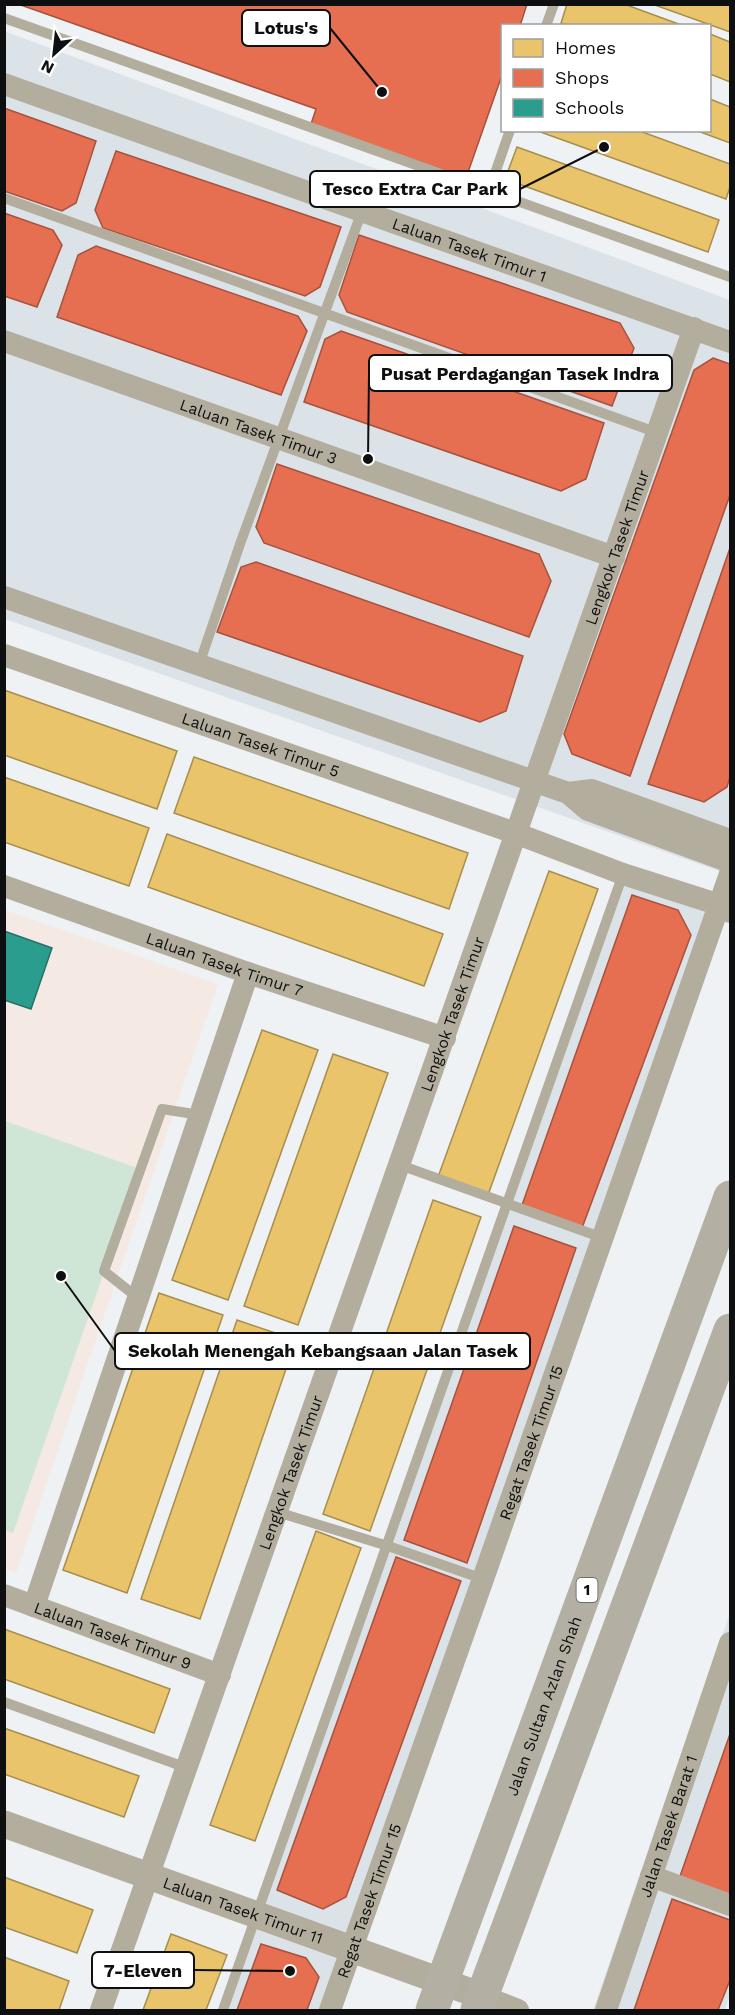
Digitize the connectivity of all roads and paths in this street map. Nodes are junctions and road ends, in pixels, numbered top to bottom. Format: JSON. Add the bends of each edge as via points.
{"nodes":[{"id":1,"x":554,"y":4,"type":"edge"},
{"id":2,"x":4,"y":18,"type":"edge"},
{"id":3,"x":547,"y":24,"type":"edge"},
{"id":4,"x":4,"y":84,"type":"edge"},
{"id":5,"x":509,"y":132,"type":"edge"},
{"id":6,"x":489,"y":191,"type":"junction"},
{"id":7,"x":4,"y":198,"type":"edge"},
{"id":8,"x":362,"y":210,"type":"junction"},
{"id":9,"x":730,"y":277,"type":"edge"},
{"id":10,"x":325,"y":313,"type":"junction"},
{"id":11,"x":694,"y":328,"type":"junction"},
{"id":12,"x":4,"y":341,"type":"edge"},
{"id":13,"x":730,"y":342,"type":"edge"},
{"id":14,"x":658,"y":433,"type":"junction"},
{"id":15,"x":279,"y":438,"type":"junction"},
{"id":16,"x":614,"y":557,"type":"junction"},
{"id":17,"x":4,"y":597,"type":"edge"},
{"id":18,"x":4,"y":655,"type":"edge"},
{"id":19,"x":199,"y":665,"type":"junction"},
{"id":20,"x":535,"y":781,"type":"junction"},
{"id":21,"x":568,"y":793,"type":"junction"},
{"id":22,"x":515,"y":833,"type":"junction"},
{"id":23,"x":730,"y":840,"type":"edge"},
{"id":24,"x":730,"y":862,"type":"edge"},
{"id":25,"x":623,"y":874,"type":"junction"},
{"id":26,"x":730,"y":874,"type":"edge"},
{"id":27,"x":4,"y":886,"type":"edge"},
{"id":28,"x":725,"y":909,"type":"edge"},
{"id":29,"x":248,"y":973,"type":"junction"},
{"id":30,"x":445,"y":1038,"type":"junction"},
{"id":31,"x":200,"y":1115,"type":"junction"},
{"id":32,"x":400,"y":1165,"type":"junction"},
{"id":33,"x":730,"y":1197,"type":"edge"},
{"id":34,"x":507,"y":1204,"type":"junction"},
{"id":35,"x":603,"y":1238,"type":"junction"},
{"id":36,"x":138,"y":1298,"type":"junction"},
{"id":37,"x":730,"y":1330,"type":"edge"},
{"id":38,"x":277,"y":1512,"type":"junction"},
{"id":39,"x":388,"y":1546,"type":"junction"},
{"id":40,"x":483,"y":1579,"type":"junction"},
{"id":41,"x":4,"y":1595,"type":"edge"},
{"id":42,"x":34,"y":1606,"type":"junction"},
{"id":43,"x":730,"y":1643,"type":"edge"},
{"id":44,"x":220,"y":1675,"type":"junction"},
{"id":45,"x":4,"y":1702,"type":"edge"},
{"id":46,"x":187,"y":1768,"type":"junction"},
{"id":47,"x":4,"y":1824,"type":"edge"},
{"id":48,"x":149,"y":1876,"type":"junction"},
{"id":49,"x":651,"y":1876,"type":"junction"},
{"id":50,"x":730,"y":1905,"type":"edge"},
{"id":51,"x":256,"y":1915,"type":"junction"},
{"id":52,"x":352,"y":1950,"type":"junction"},
{"id":53,"x":437,"y":1996,"type":"edge"},
{"id":54,"x":479,"y":2003,"type":"edge"},
{"id":55,"x":101,"y":2010,"type":"edge"},
{"id":56,"x":222,"y":2010,"type":"edge"},
{"id":57,"x":330,"y":2010,"type":"edge"},
{"id":58,"x":518,"y":2010,"type":"edge"},
{"id":59,"x":606,"y":2010,"type":"edge"}],
"edges":[{"from":1,"to":3,"type":"lane"},
{"from":2,"to":6,"type":"lane"},
{"from":4,"to":8,"type":"street","name":"Laluan Tasek Timur 1"},
{"from":5,"to":6,"type":"lane"},
{"from":6,"to":9,"type":"lane"},
{"from":7,"to":10,"type":"lane"},
{"from":8,"to":10,"type":"lane"},
{"from":8,"to":11,"type":"street","name":"Laluan Tasek Timur 1"},
{"from":10,"to":14,"type":"lane"},
{"from":10,"to":15,"type":"lane"},
{"from":11,"to":13,"type":"street","name":"Laluan Tasek Timur 1"},
{"from":11,"to":14,"type":"street","name":"Lengkok Tasek Timur"},
{"from":12,"to":15,"type":"street","name":"Laluan Tasek Timur 3"},
{"from":14,"to":16,"type":"street","name":"Lengkok Tasek Timur"},
{"from":15,"to":16,"type":"street","name":"Laluan Tasek Timur 3"},
{"from":15,"to":19,"type":"lane"},
{"from":16,"to":20,"type":"street","name":"Lengkok Tasek Timur"},
{"from":17,"to":19,"type":"street"},
{"from":18,"to":22,"type":"street","name":"Laluan Tasek Timur 5"},
{"from":19,"to":20,"type":"street"},
{"from":20,"to":21,"type":"street"},
{"from":20,"to":22,"type":"street","name":"Lengkok Tasek Timur"},
{"from":21,"to":23,"type":"street","via":[[592,790]]},
{"from":21,"to":24,"type":"street","via":[[588,810]]},
{"from":22,"to":25,"type":"street"},
{"from":22,"to":30,"type":"street","name":"Lengkok Tasek Timur"},
{"from":25,"to":28,"type":"street"},
{"from":25,"to":34,"type":"lane"},
{"from":26,"to":28,"type":"street","name":"Regat Tasek Timur 15"},
{"from":27,"to":29,"type":"street","name":"Laluan Tasek Timur 7"},
{"from":28,"to":35,"type":"street","name":"Regat Tasek Timur 15"},
{"from":29,"to":30,"type":"street","name":"Laluan Tasek Timur 7"},
{"from":29,"to":31,"type":"street"},
{"from":30,"to":32,"type":"street","name":"Lengkok Tasek Timur"},
{"from":31,"to":36,"type":"street"},
{"from":31,"to":36,"type":"lane","via":[[162,1109],[104,1271]]},
{"from":32,"to":34,"type":"lane"},
{"from":32,"to":38,"type":"street","name":"Lengkok Tasek Timur"},
{"from":33,"to":53,"type":"main road","name":"Jalan Sultan Azlan Shah","number":"1"},
{"from":34,"to":35,"type":"lane"},
{"from":34,"to":39,"type":"lane"},
{"from":35,"to":40,"type":"street","name":"Regat Tasek Timur 15"},
{"from":36,"to":42,"type":"street"},
{"from":37,"to":54,"type":"main road"},
{"from":38,"to":39,"type":"lane"},
{"from":38,"to":44,"type":"street","name":"Lengkok Tasek Timur"},
{"from":39,"to":40,"type":"lane"},
{"from":39,"to":51,"type":"lane"},
{"from":40,"to":52,"type":"street","name":"Regat Tasek Timur 15"},
{"from":41,"to":42,"type":"street","name":"Laluan Tasek Timur 9"},
{"from":42,"to":44,"type":"street","name":"Laluan Tasek Timur 9"},
{"from":43,"to":49,"type":"street","name":"Jalan Tasek Barat 1"},
{"from":44,"to":46,"type":"street","name":"Lengkok Tasek Timur"},
{"from":45,"to":46,"type":"lane"},
{"from":46,"to":48,"type":"street","name":"Lengkok Tasek Timur"},
{"from":47,"to":48,"type":"street","name":"Laluan Tasek Timur 11"},
{"from":48,"to":51,"type":"street","name":"Laluan Tasek Timur 11"},
{"from":48,"to":55,"type":"street","name":"Lengkok Tasek Timur"},
{"from":49,"to":50,"type":"street"},
{"from":49,"to":59,"type":"street","name":"Jalan Tasek Barat 1"},
{"from":51,"to":52,"type":"street","name":"Laluan Tasek Timur 11"},
{"from":51,"to":56,"type":"lane"},
{"from":52,"to":53,"type":"street","name":"Laluan Tasek Timur 11"},
{"from":52,"to":57,"type":"street","name":"Regat Tasek Timur 15"},
{"from":53,"to":54,"type":"street","name":"Laluan Tasek Timur 11"},
{"from":54,"to":58,"type":"street"}]}
